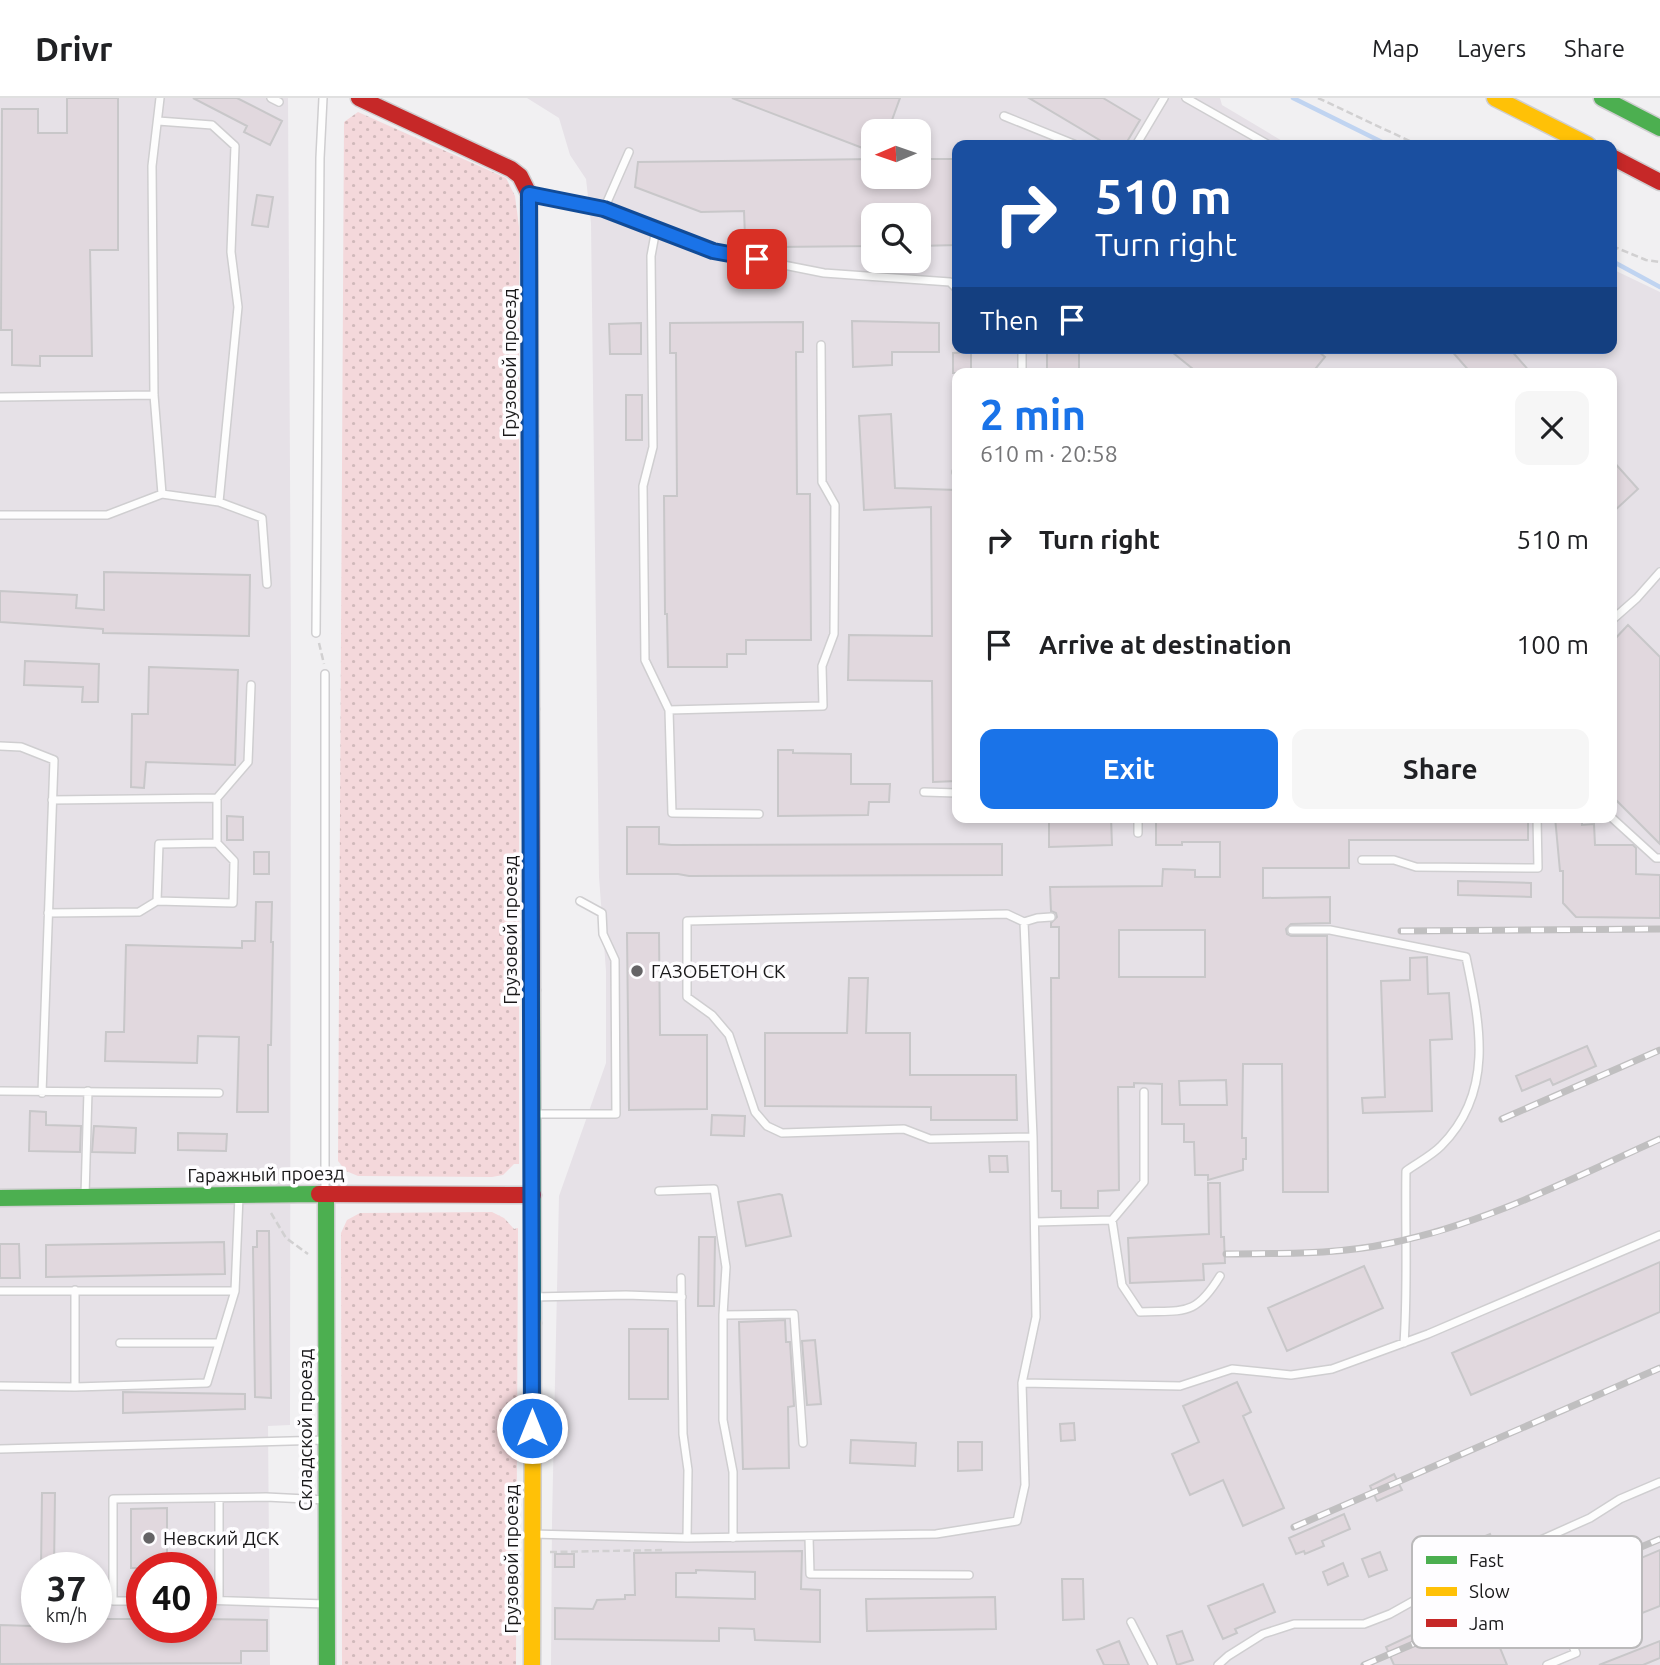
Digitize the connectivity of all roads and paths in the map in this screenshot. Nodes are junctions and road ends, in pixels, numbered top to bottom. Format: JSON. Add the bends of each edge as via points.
{"nodes":[{"id":1,"x":160,"y":98,"type":"edge"},
{"id":2,"x":323,"y":98,"type":"edge"},
{"id":3,"x":359,"y":98,"type":"edge"},
{"id":4,"x":1164,"y":98,"type":"edge"},
{"id":5,"x":1186,"y":98,"type":"edge"},
{"id":6,"x":1318,"y":98,"type":"edge"},
{"id":7,"x":1494,"y":98,"type":"edge"},
{"id":8,"x":1602,"y":98,"type":"edge"},
{"id":9,"x":1004,"y":116,"type":"dead end"},
{"id":10,"x":158,"y":121,"type":"junction"},
{"id":11,"x":1660,"y":128,"type":"edge"},
{"id":12,"x":1064,"y":140,"type":"edge"},
{"id":13,"x":1139,"y":140,"type":"edge"},
{"id":14,"x":1260,"y":140,"type":"edge"},
{"id":15,"x":1407,"y":140,"type":"edge"},
{"id":16,"x":1578,"y":140,"type":"edge"},
{"id":17,"x":629,"y":152,"type":"dead end"},
{"id":18,"x":1617,"y":160,"type":"edge"},
{"id":19,"x":1660,"y":181,"type":"edge"},
{"id":20,"x":529,"y":194,"type":"junction"},
{"id":21,"x":604,"y":209,"type":"junction"},
{"id":22,"x":656,"y":229,"type":"junction"},
{"id":23,"x":1617,"y":248,"type":"edge"},
{"id":24,"x":1660,"y":262,"type":"edge"},
{"id":25,"x":950,"y":282,"type":"edge"},
{"id":26,"x":821,"y":345,"type":"dead end"},
{"id":27,"x":154,"y":396,"type":"junction"},
{"id":28,"x":0,"y":397,"type":"edge"},
{"id":29,"x":162,"y":494,"type":"junction"},
{"id":30,"x":219,"y":502,"type":"junction"},
{"id":31,"x":0,"y":515,"type":"edge"},
{"id":32,"x":1660,"y":572,"type":"edge"},
{"id":33,"x":267,"y":584,"type":"dead end"},
{"id":34,"x":1617,"y":615,"type":"edge"},
{"id":35,"x":316,"y":633,"type":"joint"},
{"id":36,"x":325,"y":674,"type":"joint"},
{"id":37,"x":251,"y":685,"type":"dead end"},
{"id":38,"x":669,"y":710,"type":"junction"},
{"id":39,"x":0,"y":747,"type":"edge"},
{"id":40,"x":924,"y":792,"type":"dead end"},
{"id":41,"x":952,"y":793,"type":"edge"},
{"id":42,"x":217,"y":798,"type":"junction"},
{"id":43,"x":52,"y":800,"type":"junction"},
{"id":44,"x":759,"y":814,"type":"dead end"},
{"id":45,"x":1617,"y":822,"type":"edge"},
{"id":46,"x":1138,"y":823,"type":"edge"},
{"id":47,"x":1536,"y":823,"type":"edge"},
{"id":48,"x":1138,"y":833,"type":"dead end"},
{"id":49,"x":216,"y":843,"type":"junction"},
{"id":50,"x":1660,"y":858,"type":"edge"},
{"id":51,"x":1362,"y":860,"type":"dead end"},
{"id":52,"x":157,"y":901,"type":"junction"},
{"id":53,"x":580,"y":901,"type":"dead end"},
{"id":54,"x":48,"y":913,"type":"junction"},
{"id":55,"x":1051,"y":917,"type":"dead end"},
{"id":56,"x":1024,"y":922,"type":"junction"},
{"id":57,"x":1292,"y":930,"type":"dead end"},
{"id":58,"x":0,"y":1091,"type":"edge"},
{"id":59,"x":88,"y":1091,"type":"junction"},
{"id":60,"x":1144,"y":1092,"type":"dead end"},
{"id":61,"x":42,"y":1093,"type":"junction"},
{"id":62,"x":219,"y":1093,"type":"dead end"},
{"id":63,"x":531,"y":1114,"type":"junction"},
{"id":64,"x":1033,"y":1137,"type":"junction"},
{"id":65,"x":659,"y":1191,"type":"dead end"},
{"id":66,"x":326,"y":1194,"type":"junction"},
{"id":67,"x":239,"y":1195,"type":"junction"},
{"id":68,"x":533,"y":1195,"type":"junction"},
{"id":69,"x":85,"y":1197,"type":"junction"},
{"id":70,"x":0,"y":1198,"type":"edge"},
{"id":71,"x":270,"y":1210,"type":"dead end"},
{"id":72,"x":1112,"y":1220,"type":"junction"},
{"id":73,"x":1035,"y":1222,"type":"junction"},
{"id":74,"x":1660,"y":1235,"type":"edge"},
{"id":75,"x":310,"y":1256,"type":"dead end"},
{"id":76,"x":1220,"y":1276,"type":"dead end"},
{"id":77,"x":681,"y":1278,"type":"dead end"},
{"id":78,"x":75,"y":1290,"type":"junction"},
{"id":79,"x":0,"y":1291,"type":"edge"},
{"id":80,"x":234,"y":1291,"type":"junction"},
{"id":81,"x":533,"y":1297,"type":"junction"},
{"id":82,"x":682,"y":1297,"type":"junction"},
{"id":83,"x":723,"y":1315,"type":"junction"},
{"id":84,"x":120,"y":1343,"type":"dead end"},
{"id":85,"x":219,"y":1343,"type":"junction"},
{"id":86,"x":1404,"y":1343,"type":"junction"},
{"id":87,"x":1022,"y":1383,"type":"junction"},
{"id":88,"x":0,"y":1386,"type":"edge"},
{"id":89,"x":75,"y":1387,"type":"junction"},
{"id":90,"x":326,"y":1440,"type":"junction"},
{"id":91,"x":803,"y":1443,"type":"dead end"},
{"id":92,"x":0,"y":1449,"type":"edge"},
{"id":93,"x":1660,"y":1482,"type":"edge"},
{"id":94,"x":219,"y":1499,"type":"junction"},
{"id":95,"x":327,"y":1500,"type":"junction"},
{"id":96,"x":532,"y":1534,"type":"junction"},
{"id":97,"x":1550,"y":1536,"type":"edge"},
{"id":98,"x":809,"y":1537,"type":"junction"},
{"id":99,"x":687,"y":1538,"type":"junction"},
{"id":100,"x":733,"y":1538,"type":"junction"},
{"id":101,"x":969,"y":1575,"type":"dead end"},
{"id":102,"x":219,"y":1600,"type":"joint"},
{"id":103,"x":126,"y":1601,"type":"edge"},
{"id":104,"x":1412,"y":1602,"type":"edge"},
{"id":105,"x":327,"y":1604,"type":"junction"},
{"id":106,"x":1131,"y":1622,"type":"dead end"},
{"id":107,"x":1574,"y":1648,"type":"edge"},
{"id":108,"x":327,"y":1665,"type":"edge"},
{"id":109,"x":532,"y":1665,"type":"edge"},
{"id":110,"x":1153,"y":1665,"type":"edge"},
{"id":111,"x":1218,"y":1665,"type":"edge"},
{"id":112,"x":1548,"y":1665,"type":"edge"}],
"edges":[{"from":1,"to":10,"type":"lane"},
{"from":2,"to":35,"type":"lane"},
{"from":3,"to":20,"type":"main road","via":[[501,163],[520,176]]},
{"from":4,"to":13,"type":"lane"},
{"from":5,"to":14,"type":"lane"},
{"from":6,"to":15,"type":"path"},
{"from":7,"to":16,"type":"main road"},
{"from":8,"to":11,"type":"main road"},
{"from":9,"to":12,"type":"lane"},
{"from":10,"to":27,"type":"lane","via":[[152,166]]},
{"from":10,"to":30,"type":"lane","via":[[212,125],[236,146],[231,252],[238,307]]},
{"from":17,"to":21,"type":"lane"},
{"from":18,"to":19,"type":"main road"},
{"from":20,"to":21,"type":"lane"},
{"from":20,"to":63,"type":"main road","name":"Грузовой проезд"},
{"from":21,"to":22,"type":"lane"},
{"from":22,"to":25,"type":"lane","via":[[713,251],[824,272]]},
{"from":22,"to":38,"type":"lane","via":[[651,256],[653,447],[643,486],[645,660]]},
{"from":23,"to":24,"type":"path"},
{"from":26,"to":38,"type":"lane","via":[[822,482],[835,505],[834,634],[822,666],[823,706]]},
{"from":27,"to":28,"type":"lane"},
{"from":27,"to":29,"type":"lane"},
{"from":29,"to":30,"type":"lane"},
{"from":29,"to":31,"type":"lane","via":[[107,515]]},
{"from":30,"to":33,"type":"lane","via":[[262,517]]},
{"from":32,"to":34,"type":"lane"},
{"from":35,"to":36,"type":"path"},
{"from":36,"to":66,"type":"lane"},
{"from":37,"to":42,"type":"lane","via":[[248,762]]},
{"from":38,"to":44,"type":"lane","via":[[673,813]]},
{"from":39,"to":43,"type":"lane","via":[[21,747],[54,760]]},
{"from":40,"to":41,"type":"lane"},
{"from":42,"to":43,"type":"lane"},
{"from":42,"to":49,"type":"lane"},
{"from":43,"to":54,"type":"lane"},
{"from":45,"to":50,"type":"lane"},
{"from":46,"to":48,"type":"lane"},
{"from":47,"to":51,"type":"lane","via":[[1538,868],[1416,867],[1394,860]]},
{"from":49,"to":52,"type":"lane","via":[[159,844]]},
{"from":49,"to":52,"type":"lane","via":[[234,861],[233,903]]},
{"from":52,"to":54,"type":"lane","via":[[139,912]]},
{"from":53,"to":63,"type":"lane","via":[[602,913],[603,934],[615,960],[616,1114]]},
{"from":54,"to":61,"type":"lane"},
{"from":55,"to":56,"type":"lane"},
{"from":56,"to":64,"type":"lane"},
{"from":56,"to":64,"type":"lane","via":[[1007,914],[687,921],[687,997],[729,1035],[755,1112],[767,1126],[782,1133],[904,1129],[930,1139]]},
{"from":57,"to":86,"type":"lane","via":[[1330,930],[1466,957],[1477,1009],[1477,1084],[1471,1106],[1441,1146],[1406,1171]]},
{"from":58,"to":61,"type":"lane"},
{"from":59,"to":61,"type":"lane"},
{"from":59,"to":62,"type":"lane"},
{"from":59,"to":69,"type":"lane"},
{"from":60,"to":72,"type":"lane","via":[[1144,1182]]},
{"from":63,"to":68,"type":"main road","name":"Грузовой проезд"},
{"from":64,"to":73,"type":"lane"},
{"from":65,"to":83,"type":"lane","via":[[715,1189],[726,1267]]},
{"from":66,"to":67,"type":"main road","name":"Гаражный проезд"},
{"from":66,"to":68,"type":"main road","name":"Гаражный проезд"},
{"from":66,"to":90,"type":"main road","name":"Складской проезд"},
{"from":67,"to":69,"type":"main road","name":"Гаражный проезд"},
{"from":67,"to":80,"type":"lane"},
{"from":68,"to":81,"type":"main road","name":"Грузовой проезд"},
{"from":69,"to":70,"type":"main road","name":"Гаражный проезд"},
{"from":71,"to":75,"type":"path","via":[[286,1238]]},
{"from":72,"to":73,"type":"lane"},
{"from":72,"to":76,"type":"lane","via":[[1122,1285],[1140,1312],[1187,1310],[1206,1298]]},
{"from":73,"to":87,"type":"lane","via":[[1036,1317]]},
{"from":74,"to":86,"type":"lane"},
{"from":77,"to":82,"type":"lane"},
{"from":78,"to":79,"type":"lane"},
{"from":78,"to":80,"type":"lane"},
{"from":78,"to":89,"type":"lane"},
{"from":80,"to":85,"type":"lane"},
{"from":81,"to":82,"type":"lane"},
{"from":81,"to":96,"type":"main road","name":"Грузовой проезд"},
{"from":82,"to":99,"type":"lane"},
{"from":83,"to":91,"type":"lane","via":[[794,1314]]},
{"from":83,"to":100,"type":"lane","via":[[723,1420],[733,1472]]},
{"from":84,"to":85,"type":"lane"},
{"from":85,"to":89,"type":"lane","via":[[207,1382]]},
{"from":86,"to":87,"type":"lane","via":[[1332,1369],[1292,1375],[1232,1369],[1180,1386]]},
{"from":87,"to":98,"type":"lane","via":[[1025,1485],[1017,1521],[936,1534]]},
{"from":88,"to":89,"type":"lane"},
{"from":90,"to":92,"type":"lane"},
{"from":90,"to":95,"type":"main road","name":"Складской проезд"},
{"from":93,"to":97,"type":"lane"},
{"from":94,"to":95,"type":"lane"},
{"from":94,"to":102,"type":"lane"},
{"from":94,"to":103,"type":"lane","via":[[113,1499],[113,1601]]},
{"from":95,"to":105,"type":"main road","name":"Складской проезд"},
{"from":96,"to":99,"type":"lane"},
{"from":96,"to":109,"type":"main road","name":"Грузовой проезд"},
{"from":98,"to":100,"type":"lane"},
{"from":98,"to":101,"type":"lane","via":[[810,1574]]},
{"from":99,"to":100,"type":"lane"},
{"from":102,"to":105,"type":"lane"},
{"from":104,"to":111,"type":"lane","via":[[1363,1624],[1294,1624],[1263,1634]]},
{"from":105,"to":108,"type":"main road","name":"Складской проезд"},
{"from":106,"to":110,"type":"lane"},
{"from":107,"to":112,"type":"lane","via":[[1576,1653]]}]}
